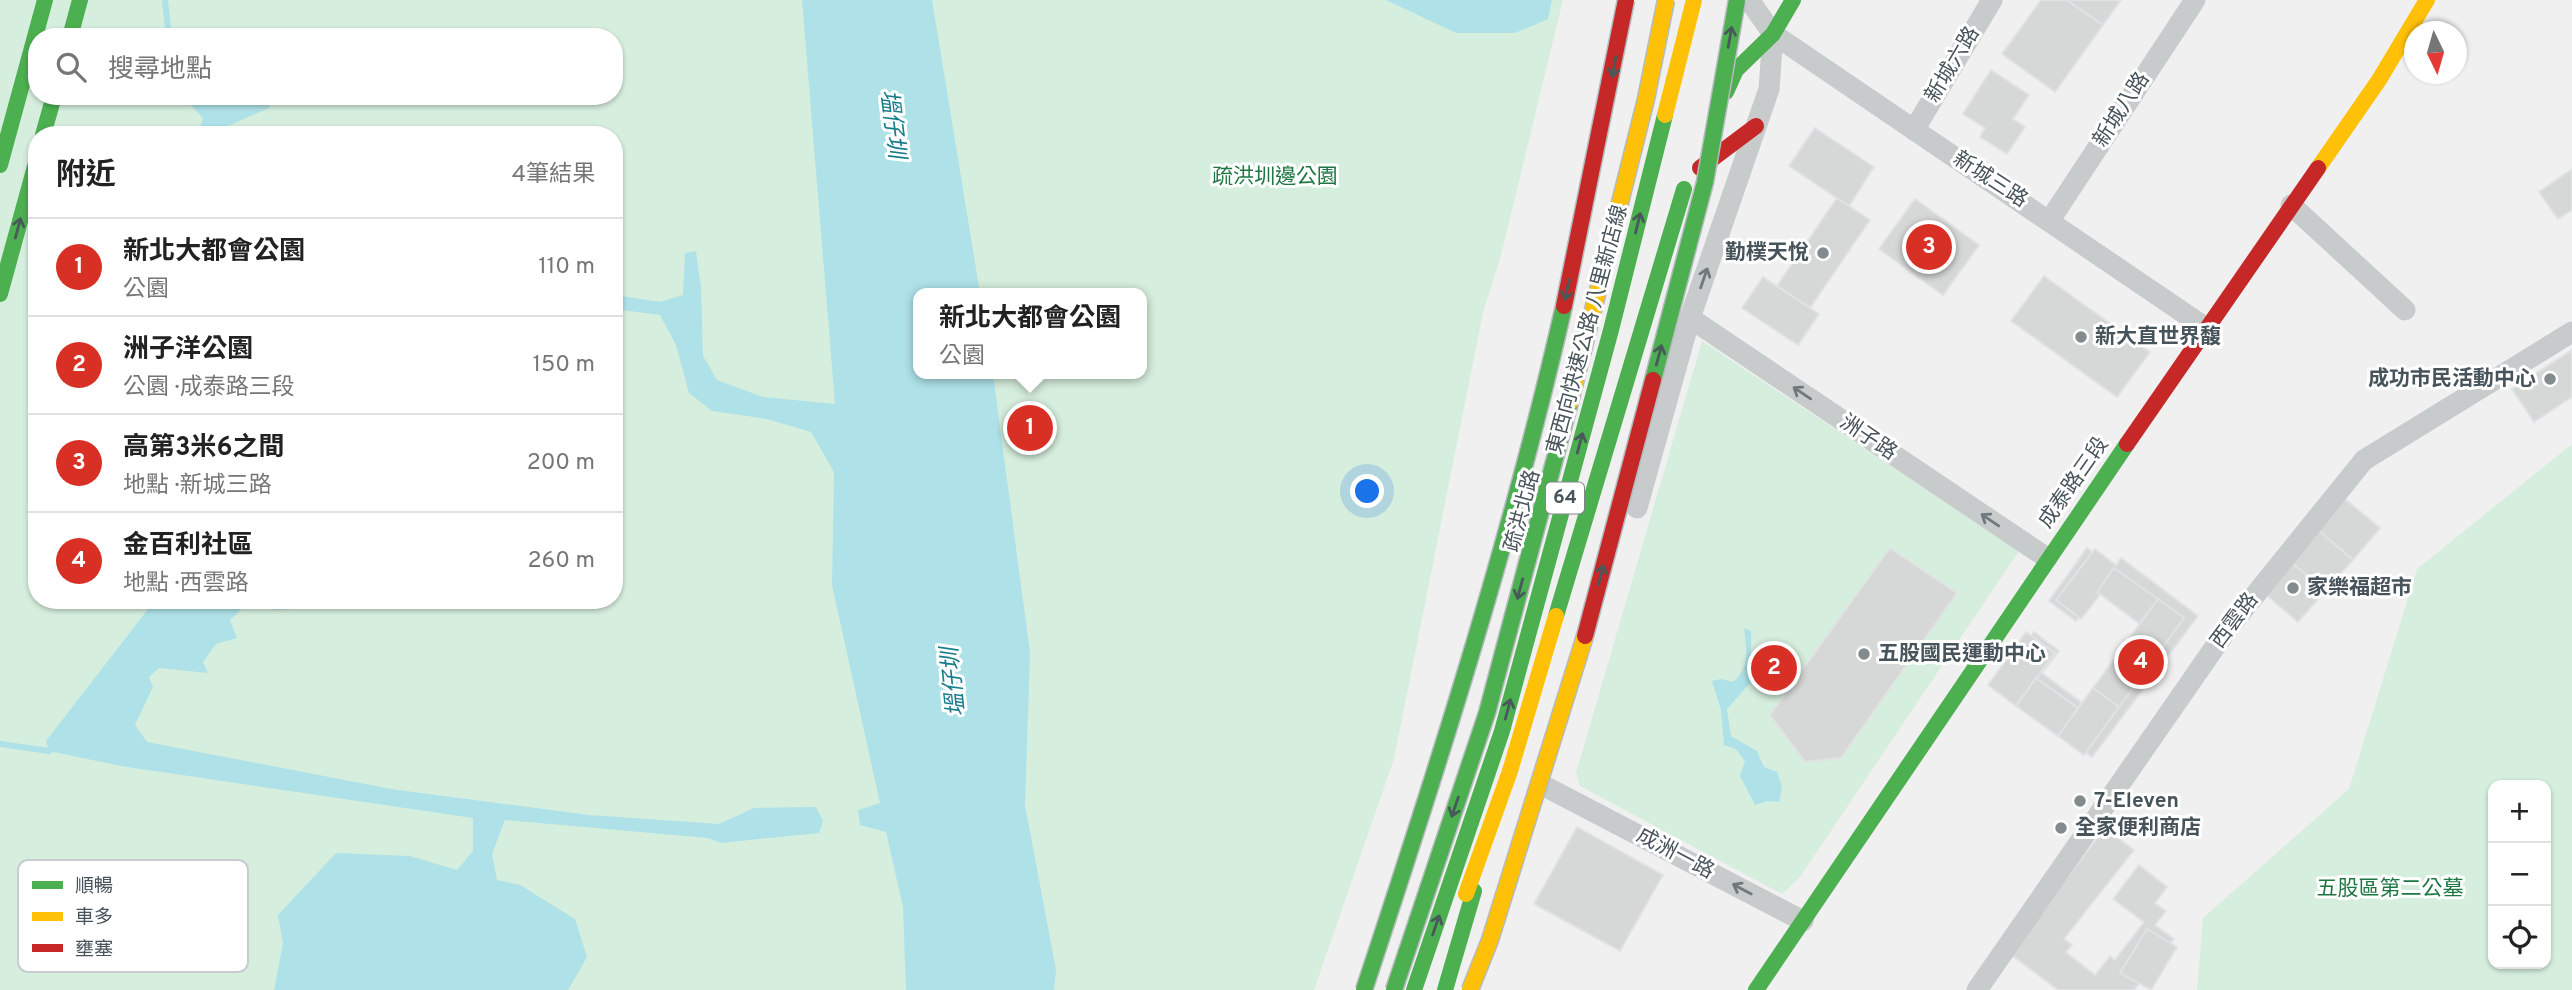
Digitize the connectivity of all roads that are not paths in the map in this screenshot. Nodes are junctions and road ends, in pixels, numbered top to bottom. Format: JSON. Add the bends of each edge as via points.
{"nodes":[{"id":1,"x":45,"y":0,"type":"edge"},
{"id":2,"x":80,"y":0,"type":"edge"},
{"id":3,"x":1626,"y":0,"type":"edge"},
{"id":4,"x":1666,"y":0,"type":"edge"},
{"id":5,"x":1689,"y":0,"type":"edge"},
{"id":6,"x":1694,"y":0,"type":"edge"},
{"id":7,"x":1737,"y":0,"type":"edge"},
{"id":8,"x":1749,"y":0,"type":"edge"},
{"id":9,"x":1793,"y":0,"type":"edge"},
{"id":10,"x":1992,"y":0,"type":"edge"},
{"id":11,"x":2195,"y":0,"type":"edge"},
{"id":12,"x":2427,"y":0,"type":"edge"},
{"id":13,"x":37,"y":28,"type":"edge"},
{"id":14,"x":72,"y":28,"type":"edge"},
{"id":15,"x":1773,"y":34,"type":"junction"},
{"id":16,"x":28,"y":62,"type":"edge"},
{"id":17,"x":51,"y":105,"type":"edge"},
{"id":18,"x":46,"y":126,"type":"edge"},
{"id":19,"x":1756,"y":126,"type":"junction"},
{"id":20,"x":1914,"y":130,"type":"junction"},
{"id":21,"x":0,"y":165,"type":"edge"},
{"id":22,"x":1688,"y":176,"type":"junction"},
{"id":23,"x":28,"y":192,"type":"edge"},
{"id":24,"x":2291,"y":205,"type":"junction"},
{"id":25,"x":2050,"y":220,"type":"junction"},
{"id":26,"x":0,"y":294,"type":"edge"},
{"id":27,"x":2405,"y":310,"type":"dead end"},
{"id":28,"x":1690,"y":318,"type":"junction"},
{"id":29,"x":2206,"y":328,"type":"junction"},
{"id":30,"x":2572,"y":332,"type":"edge"},
{"id":31,"x":2047,"y":558,"type":"junction"},
{"id":32,"x":1468,"y":697,"type":"junction"},
{"id":33,"x":1510,"y":771,"type":"junction"},
{"id":34,"x":1548,"y":788,"type":"junction"},
{"id":35,"x":1803,"y":921,"type":"junction"},
{"id":36,"x":1347,"y":990,"type":"edge"},
{"id":37,"x":1364,"y":990,"type":"edge"},
{"id":38,"x":1378,"y":990,"type":"edge"},
{"id":39,"x":1394,"y":990,"type":"edge"},
{"id":40,"x":1414,"y":990,"type":"edge"},
{"id":41,"x":1433,"y":990,"type":"edge"},
{"id":42,"x":1445,"y":990,"type":"edge"},
{"id":43,"x":1470,"y":990,"type":"edge"},
{"id":44,"x":1481,"y":990,"type":"edge"},
{"id":45,"x":1756,"y":990,"type":"edge"},
{"id":46,"x":1977,"y":990,"type":"edge"}],
"edges":[{"from":1,"to":13,"type":"main road"},
{"from":2,"to":14,"type":"main road"},
{"from":3,"to":37,"type":"main road","one_way":true,"bridge":true,"via":[[1553,354],[1518,491],[1468,670]]},
{"from":4,"to":39,"type":"main road","name":"東西向快速公路 八里新店線","number":"64","one_way":true,"bridge":true,"via":[[1592,319],[1487,713]]},
{"from":5,"to":32,"type":"main road","name":"疏洪北路","via":[[1648,53],[1481,665]]},
{"from":40,"to":6,"type":"main road","name":"東西向快速公路 八里新店線","number":"64","one_way":true,"via":[[1502,731],[1611,330]]},
{"from":43,"to":7,"type":"main road","one_way":true,"bridge":true,"via":[[1573,681],[1705,182]]},
{"from":8,"to":15,"type":"street"},
{"from":9,"to":15,"type":"main road"},
{"from":10,"to":20,"type":"street","name":"新城六路"},
{"from":11,"to":25,"type":"street","name":"新城八路"},
{"from":12,"to":24,"type":"main road","name":"成泰路三段","via":[[2379,80]]},
{"from":15,"to":19,"type":"street","via":[[1769,89]]},
{"from":15,"to":20,"type":"street","name":"新城三路"},
{"from":15,"to":22,"type":"main road","via":[[1735,70]]},
{"from":16,"to":21,"type":"main road"},
{"from":17,"to":18,"type":"main road"},
{"from":19,"to":22,"type":"main road"},
{"from":28,"to":19,"type":"street","one_way":true},
{"from":20,"to":25,"type":"street","name":"新城三路"},
{"from":22,"to":33,"type":"main road"},
{"from":26,"to":23,"type":"main road","one_way":true},
{"from":24,"to":27,"type":"street"},
{"from":24,"to":29,"type":"main road","name":"成泰路三段"},
{"from":25,"to":29,"type":"street","name":"新城三路"},
{"from":31,"to":28,"type":"street","name":"洲子路","one_way":true},
{"from":28,"to":34,"type":"street","via":[[1655,453]]},
{"from":29,"to":31,"type":"main road","name":"成泰路三段"},
{"from":30,"to":46,"type":"street","name":"西雲路","via":[[2364,460],[2226,631]]},
{"from":31,"to":35,"type":"main road","name":"成泰路三段"},
{"from":32,"to":36,"type":"main road","via":[[1422,768]]},
{"from":32,"to":38,"type":"main road","name":"疏洪北路"},
{"from":33,"to":41,"type":"main road"},
{"from":33,"to":42,"type":"main road"},
{"from":35,"to":34,"type":"street","name":"成洲一路","one_way":true},
{"from":34,"to":44,"type":"street"},
{"from":35,"to":45,"type":"main road","name":"成泰路三段"}]}
